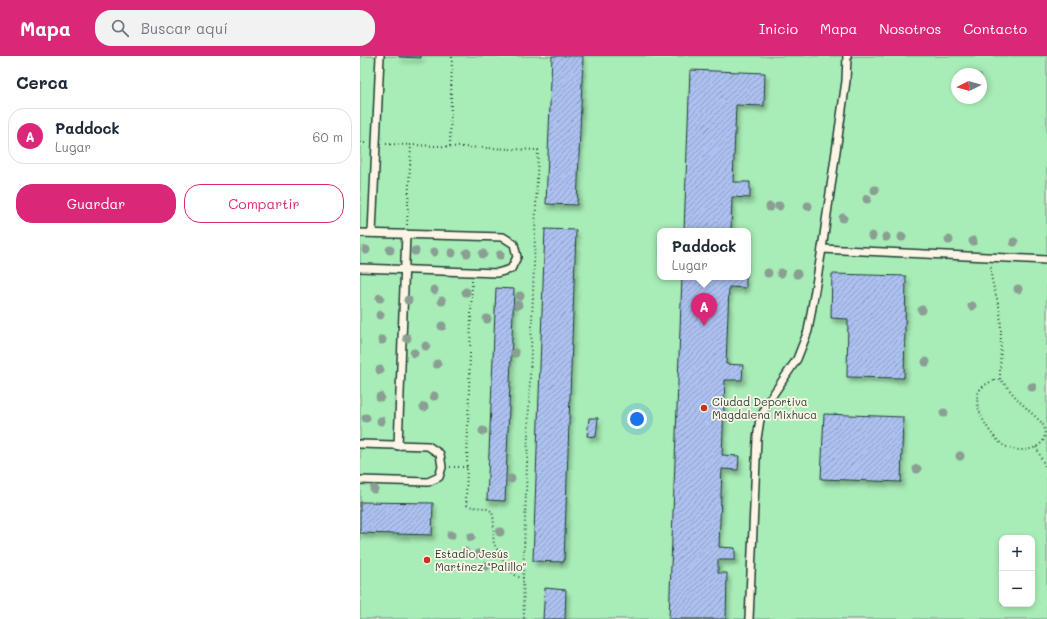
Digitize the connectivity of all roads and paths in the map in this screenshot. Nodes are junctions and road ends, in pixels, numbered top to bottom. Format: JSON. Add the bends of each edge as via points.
{"nodes":[{"id":1,"x":380,"y":56,"type":"edge"},
{"id":2,"x":452,"y":56,"type":"edge"},
{"id":3,"x":847,"y":56,"type":"edge"},
{"id":4,"x":360,"y":143,"type":"edge"},
{"id":5,"x":376,"y":143,"type":"junction"},
{"id":6,"x":411,"y":145,"type":"junction"},
{"id":7,"x":450,"y":146,"type":"junction"},
{"id":8,"x":360,"y":232,"type":"edge"},
{"id":9,"x":372,"y":233,"type":"junction"},
{"id":10,"x":406,"y":234,"type":"junction"},
{"id":11,"x":822,"y":249,"type":"junction"},
{"id":12,"x":992,"y":258,"type":"junction"},
{"id":13,"x":1047,"y":260,"type":"edge"},
{"id":14,"x":360,"y":268,"type":"edge"},
{"id":15,"x":405,"y":270,"type":"junction"},
{"id":16,"x":472,"y":272,"type":"junction"},
{"id":17,"x":1000,"y":380,"type":"junction"},
{"id":18,"x":1046,"y":426,"type":"edge"},
{"id":19,"x":360,"y":444,"type":"edge"},
{"id":20,"x":398,"y":446,"type":"junction"},
{"id":21,"x":1036,"y":446,"type":"junction"},
{"id":22,"x":442,"y":467,"type":"junction"},
{"id":23,"x":467,"y":467,"type":"junction"},
{"id":24,"x":1047,"y":470,"type":"edge"},
{"id":25,"x":360,"y":480,"type":"edge"},
{"id":26,"x":523,"y":578,"type":"junction"},
{"id":27,"x":524,"y":619,"type":"edge"},
{"id":28,"x":749,"y":619,"type":"edge"}],
"edges":[{"from":1,"to":5,"type":"lane"},
{"from":2,"to":7,"type":"path"},
{"from":3,"to":11,"type":"lane","via":[[846,81]]},
{"from":4,"to":5,"type":"path"},
{"from":5,"to":6,"type":"path"},
{"from":5,"to":9,"type":"lane"},
{"from":6,"to":7,"type":"path"},
{"from":6,"to":10,"type":"path"},
{"from":7,"to":26,"type":"path","via":[[538,150]]},
{"from":8,"to":9,"type":"lane"},
{"from":9,"to":10,"type":"lane"},
{"from":10,"to":15,"type":"lane"},
{"from":10,"to":16,"type":"lane","via":[[503,237],[514,244],[517,257],[510,269],[497,273]]},
{"from":11,"to":12,"type":"lane"},
{"from":11,"to":28,"type":"lane","via":[[808,331],[797,359],[760,419]]},
{"from":12,"to":13,"type":"lane"},
{"from":12,"to":17,"type":"path","via":[[991,276],[1000,314]]},
{"from":14,"to":15,"type":"lane"},
{"from":15,"to":16,"type":"lane"},
{"from":15,"to":20,"type":"lane"},
{"from":16,"to":23,"type":"path"},
{"from":17,"to":18,"type":"path"},
{"from":17,"to":21,"type":"path","via":[[994,380],[980,390],[980,413],[984,422],[995,438],[1008,447],[1022,450]]},
{"from":18,"to":21,"type":"path","via":[[1043,440]]},
{"from":19,"to":20,"type":"lane"},
{"from":20,"to":22,"type":"lane","via":[[428,446],[440,454]]},
{"from":21,"to":24,"type":"path"},
{"from":22,"to":23,"type":"path"},
{"from":22,"to":25,"type":"lane","via":[[439,477],[428,482]]},
{"from":23,"to":26,"type":"path","via":[[467,504],[492,512],[494,544],[512,572],[518,578]]},
{"from":26,"to":27,"type":"path"}]}
